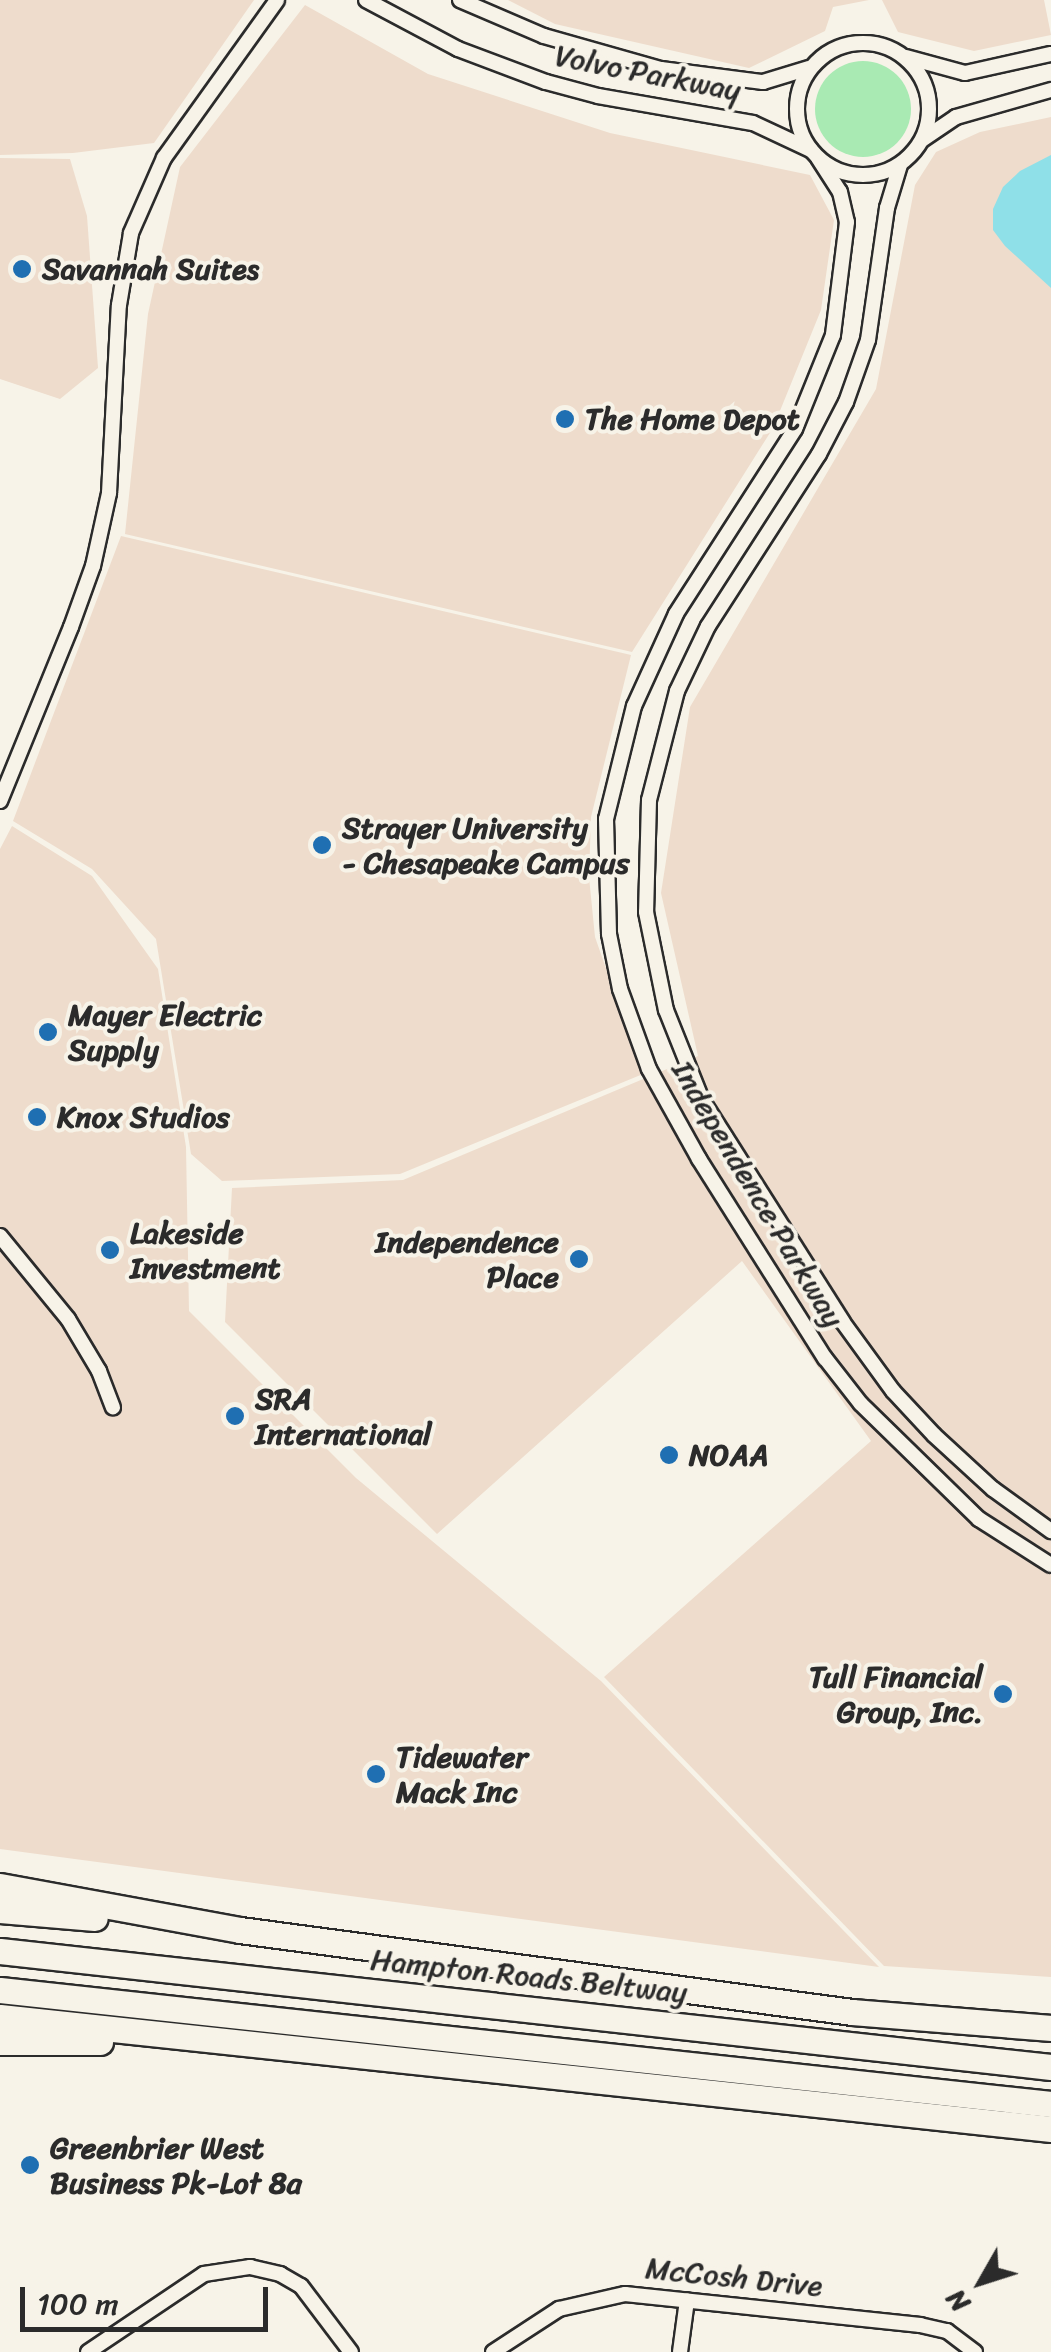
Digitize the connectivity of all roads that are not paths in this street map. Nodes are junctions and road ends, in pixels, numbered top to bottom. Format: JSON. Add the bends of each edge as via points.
{"nodes":[{"id":1,"x":278,"y":0,"type":"edge"},
{"id":2,"x":366,"y":0,"type":"edge"},
{"id":3,"x":460,"y":0,"type":"edge"},
{"id":4,"x":1051,"y":54,"type":"edge"},
{"id":5,"x":903,"y":56,"type":"junction"},
{"id":6,"x":810,"y":68,"type":"junction"},
{"id":7,"x":1051,"y":90,"type":"edge"},
{"id":8,"x":922,"y":140,"type":"junction"},
{"id":9,"x":815,"y":154,"type":"junction"},
{"id":10,"x":900,"y":165,"type":"junction"},
{"id":11,"x":0,"y":801,"type":"edge"},
{"id":12,"x":0,"y":1236,"type":"edge"},
{"id":13,"x":113,"y":1407,"type":"dead end"},
{"id":14,"x":1051,"y":1531,"type":"edge"},
{"id":15,"x":1051,"y":1564,"type":"edge"},
{"id":16,"x":0,"y":1886,"type":"edge"},
{"id":17,"x":0,"y":1910,"type":"edge"},
{"id":18,"x":240,"y":1930,"type":"junction"},
{"id":19,"x":0,"y":1950,"type":"edge"},
{"id":20,"x":0,"y":1963,"type":"edge"},
{"id":21,"x":0,"y":1990,"type":"edge"},
{"id":22,"x":0,"y":2017,"type":"edge"},
{"id":23,"x":1051,"y":2028,"type":"edge"},
{"id":24,"x":224,"y":2041,"type":"junction"},
{"id":25,"x":0,"y":2042,"type":"edge"},
{"id":26,"x":1051,"y":2067,"type":"edge"},
{"id":27,"x":1051,"y":2075,"type":"edge"},
{"id":28,"x":1051,"y":2104,"type":"edge"},
{"id":29,"x":1051,"y":2129,"type":"edge"},
{"id":30,"x":688,"y":2300,"type":"junction"},
{"id":31,"x":88,"y":2352,"type":"edge"},
{"id":32,"x":351,"y":2352,"type":"edge"},
{"id":33,"x":493,"y":2352,"type":"edge"},
{"id":34,"x":680,"y":2352,"type":"edge"},
{"id":35,"x":975,"y":2352,"type":"edge"}],
"edges":[{"from":1,"to":11,"type":"street","via":[[164,158],[131,233],[119,305],[110,493],[71,627]]},
{"from":2,"to":9,"type":"street","name":"Volvo Parkway","via":[[458,50],[546,82],[753,122]]},
{"from":3,"to":6,"type":"street","name":"Volvo Parkway","via":[[544,36],[660,69],[763,82]]},
{"from":4,"to":5,"type":"street","name":"Volvo Parkway","via":[[965,73]]},
{"from":5,"to":6,"type":"street","name":"Volvo Parkway","via":[[858,42],[832,50]]},
{"from":5,"to":8,"type":"street","via":[[928,95]]},
{"from":6,"to":9,"type":"street","via":[[796,113]]},
{"from":7,"to":8,"type":"street","via":[[956,117]]},
{"from":8,"to":10,"type":"street"},
{"from":9,"to":10,"type":"street","name":"Volvo Parkway","via":[[849,174]]},
{"from":9,"to":15,"type":"street","name":"Independence Parkway","via":[[840,192],[847,222],[833,334],[794,429],[676,614],[634,706],[606,819],[609,934],[649,1069],[825,1358],[870,1414],[978,1519]]},
{"from":10,"to":14,"type":"street","name":"Independence Parkway","via":[[886,208],[868,340],[846,402],[708,626],[677,690],[649,800],[646,912],[659,987],[681,1055],[714,1120],[842,1321],[934,1435]]},
{"from":12,"to":13,"type":"street","via":[[68,1320]]},
{"from":16,"to":18,"type":"highway"},
{"from":17,"to":18,"type":"highway"},
{"from":18,"to":23,"type":"highway","via":[[852,2012]]},
{"from":19,"to":26,"type":"highway","name":"Hampton Roads Beltway"},
{"from":20,"to":27,"type":"highway"},
{"from":21,"to":28,"type":"highway"},
{"from":22,"to":24,"type":"highway"},
{"from":24,"to":25,"type":"highway"},
{"from":24,"to":29,"type":"highway"},
{"from":30,"to":33,"type":"street","name":"McCosh Drive","via":[[590,2298],[559,2308]]},
{"from":30,"to":34,"type":"street"},
{"from":30,"to":35,"type":"street","name":"McCosh Drive","via":[[920,2325],[947,2331]]},
{"from":31,"to":32,"type":"street","via":[[204,2274],[250,2267],[301,2286]]}]}
